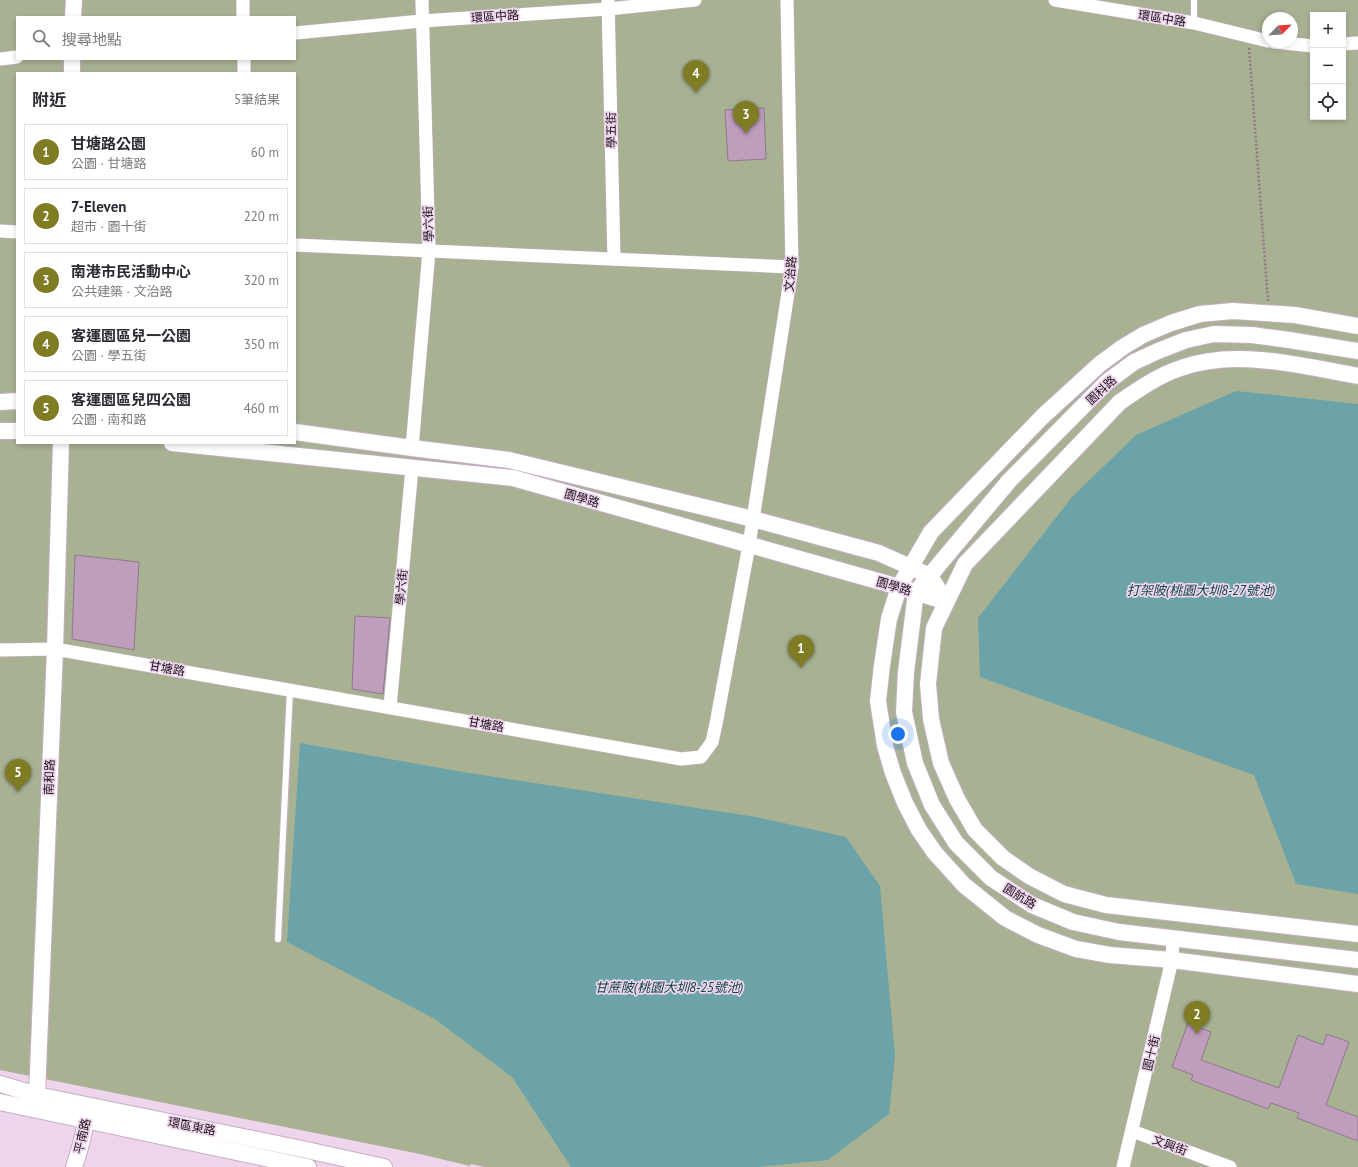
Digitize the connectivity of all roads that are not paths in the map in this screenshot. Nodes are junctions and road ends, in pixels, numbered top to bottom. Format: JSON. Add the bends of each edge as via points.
{"nodes":[{"id":1,"x":74,"y":0,"type":"edge"},
{"id":2,"x":243,"y":0,"type":"edge"},
{"id":3,"x":422,"y":0,"type":"edge"},
{"id":4,"x":695,"y":0,"type":"edge"},
{"id":5,"x":787,"y":0,"type":"edge"},
{"id":6,"x":1055,"y":0,"type":"edge"},
{"id":7,"x":1194,"y":0,"type":"edge"},
{"id":8,"x":608,"y":4,"type":"edge"},
{"id":9,"x":73,"y":16,"type":"edge"},
{"id":10,"x":243,"y":16,"type":"edge"},
{"id":11,"x":422,"y":21,"type":"junction"},
{"id":12,"x":1194,"y":23,"type":"junction"},
{"id":13,"x":296,"y":33,"type":"edge"},
{"id":14,"x":1262,"y":40,"type":"edge"},
{"id":15,"x":1358,"y":43,"type":"edge"},
{"id":16,"x":1298,"y":44,"type":"edge"},
{"id":17,"x":1346,"y":44,"type":"edge"},
{"id":18,"x":1310,"y":46,"type":"edge"},
{"id":19,"x":16,"y":57,"type":"edge"},
{"id":20,"x":0,"y":59,"type":"edge"},
{"id":21,"x":72,"y":60,"type":"edge"},
{"id":22,"x":244,"y":60,"type":"edge"},
{"id":23,"x":72,"y":72,"type":"edge"},
{"id":24,"x":244,"y":72,"type":"edge"},
{"id":25,"x":0,"y":231,"type":"edge"},
{"id":26,"x":16,"y":232,"type":"edge"},
{"id":27,"x":296,"y":245,"type":"edge"},
{"id":28,"x":429,"y":251,"type":"junction"},
{"id":29,"x":614,"y":260,"type":"junction"},
{"id":30,"x":792,"y":267,"type":"junction"},
{"id":31,"x":1358,"y":326,"type":"edge"},
{"id":32,"x":1358,"y":351,"type":"edge"},
{"id":33,"x":1358,"y":376,"type":"edge"},
{"id":34,"x":0,"y":402,"type":"edge"},
{"id":35,"x":16,"y":402,"type":"edge"},
{"id":36,"x":0,"y":431,"type":"edge"},
{"id":37,"x":16,"y":431,"type":"edge"},
{"id":38,"x":296,"y":432,"type":"edge"},
{"id":39,"x":61,"y":444,"type":"edge"},
{"id":40,"x":182,"y":444,"type":"edge"},
{"id":41,"x":412,"y":448,"type":"junction"},
{"id":42,"x":412,"y":468,"type":"junction"},
{"id":43,"x":753,"y":519,"type":"junction"},
{"id":44,"x":749,"y":545,"type":"junction"},
{"id":45,"x":910,"y":567,"type":"junction"},
{"id":46,"x":930,"y":576,"type":"junction"},
{"id":47,"x":898,"y":587,"type":"junction"},
{"id":48,"x":916,"y":592,"type":"junction"},
{"id":49,"x":946,"y":602,"type":"junction"},
{"id":50,"x":55,"y":648,"type":"junction"},
{"id":51,"x":0,"y":650,"type":"edge"},
{"id":52,"x":290,"y":690,"type":"junction"},
{"id":53,"x":390,"y":707,"type":"junction"},
{"id":54,"x":1358,"y":934,"type":"edge"},
{"id":55,"x":1173,"y":938,"type":"junction"},
{"id":56,"x":278,"y":939,"type":"dead end"},
{"id":57,"x":1172,"y":960,"type":"junction"},
{"id":58,"x":1358,"y":960,"type":"edge"},
{"id":59,"x":1358,"y":984,"type":"edge"},
{"id":60,"x":0,"y":1084,"type":"edge"},
{"id":61,"x":0,"y":1102,"type":"edge"},
{"id":62,"x":38,"y":1103,"type":"junction"},
{"id":63,"x":87,"y":1113,"type":"junction"},
{"id":64,"x":1132,"y":1132,"type":"junction"},
{"id":65,"x":74,"y":1167,"type":"edge"},
{"id":66,"x":308,"y":1167,"type":"edge"},
{"id":67,"x":384,"y":1167,"type":"edge"},
{"id":68,"x":1123,"y":1167,"type":"edge"},
{"id":69,"x":1230,"y":1167,"type":"edge"}],
"edges":[{"from":1,"to":9,"type":"street"},
{"from":2,"to":10,"type":"street"},
{"from":3,"to":11,"type":"street","name":"學六街"},
{"from":4,"to":8,"type":"street","name":"環區中路"},
{"from":5,"to":30,"type":"street","name":"文治路"},
{"from":6,"to":12,"type":"street","name":"環區中路"},
{"from":7,"to":12,"type":"lane"},
{"from":8,"to":11,"type":"street","name":"環區中路"},
{"from":8,"to":29,"type":"street","name":"學五街"},
{"from":11,"to":13,"type":"street","name":"環區中路"},
{"from":11,"to":28,"type":"street","name":"學六街"},
{"from":12,"to":14,"type":"street","name":"環區中路"},
{"from":15,"to":17,"type":"street"},
{"from":16,"to":18,"type":"street"},
{"from":19,"to":20,"type":"street"},
{"from":21,"to":23,"type":"street"},
{"from":22,"to":24,"type":"street"},
{"from":25,"to":26,"type":"street"},
{"from":27,"to":28,"type":"street"},
{"from":28,"to":29,"type":"street"},
{"from":28,"to":41,"type":"street","name":"學六街"},
{"from":29,"to":30,"type":"street"},
{"from":30,"to":43,"type":"street","name":"文治路"},
{"from":31,"to":45,"type":"street","via":[[1295,315],[1233,311],[1200,314],[1143,335],[1100,364],[1042,417],[931,532]]},
{"from":32,"to":46,"type":"street","name":"園科路","via":[[1252,335],[1214,334],[1186,340],[1134,362],[1107,382],[1009,481]]},
{"from":33,"to":49,"type":"street","via":[[1272,361],[1238,359],[1181,368],[1149,383],[1120,402],[965,564]]},
{"from":34,"to":35,"type":"street"},
{"from":36,"to":37,"type":"street"},
{"from":38,"to":41,"type":"street","name":"園學路"},
{"from":39,"to":50,"type":"street","name":"南和路"},
{"from":40,"to":42,"type":"street","name":"園學路"},
{"from":41,"to":43,"type":"street","name":"園學路","via":[[509,460]]},
{"from":42,"to":44,"type":"street","name":"園學路","via":[[513,478]]},
{"from":42,"to":53,"type":"street","name":"學六街"},
{"from":43,"to":44,"type":"street","name":"文治路"},
{"from":43,"to":45,"type":"street","name":"園學路","via":[[879,554]]},
{"from":44,"to":47,"type":"street","name":"園學路"},
{"from":44,"to":53,"type":"street","name":"甘塘路","via":[[712,742],[701,757],[681,759]]},
{"from":45,"to":46,"type":"street","name":"園學路"},
{"from":45,"to":47,"type":"street"},
{"from":46,"to":48,"type":"street","name":"園科路"},
{"from":46,"to":49,"type":"street"},
{"from":47,"to":48,"type":"street","name":"園學路"},
{"from":47,"to":57,"type":"street","via":[[889,619],[878,701],[880,722],[893,773],[919,830],[964,885],[1005,918],[1038,935],[1076,949],[1110,955]]},
{"from":48,"to":49,"type":"street","name":"園學路"},
{"from":48,"to":55,"type":"street","name":"園航路","via":[[904,712],[915,763],[932,805],[956,843],[991,878],[1032,905],[1073,922],[1119,932]]},
{"from":49,"to":54,"type":"street","via":[[934,628],[928,684],[941,763],[957,799],[975,830],[1003,858],[1029,876],[1064,894],[1106,906]]},
{"from":50,"to":51,"type":"street","name":"甘塘路"},
{"from":50,"to":52,"type":"street","name":"甘塘路"},
{"from":50,"to":62,"type":"street","name":"南和路"},
{"from":52,"to":53,"type":"street","name":"甘塘路"},
{"from":52,"to":56,"type":"lane"},
{"from":55,"to":57,"type":"street","name":"園十街"},
{"from":55,"to":58,"type":"street","name":"園航路"},
{"from":57,"to":59,"type":"street"},
{"from":57,"to":64,"type":"street","name":"園十街"},
{"from":60,"to":62,"type":"street","name":"環區東路"},
{"from":61,"to":62,"type":"street","name":"環區東路"},
{"from":62,"to":63,"type":"street","name":"環區東路"},
{"from":63,"to":65,"type":"street","name":"平南路"},
{"from":63,"to":66,"type":"street","name":"環區東路"},
{"from":63,"to":67,"type":"street","name":"環區東路","via":[[295,1147]]},
{"from":64,"to":68,"type":"street","name":"園十街"},
{"from":64,"to":69,"type":"street","name":"文興街"}]}
